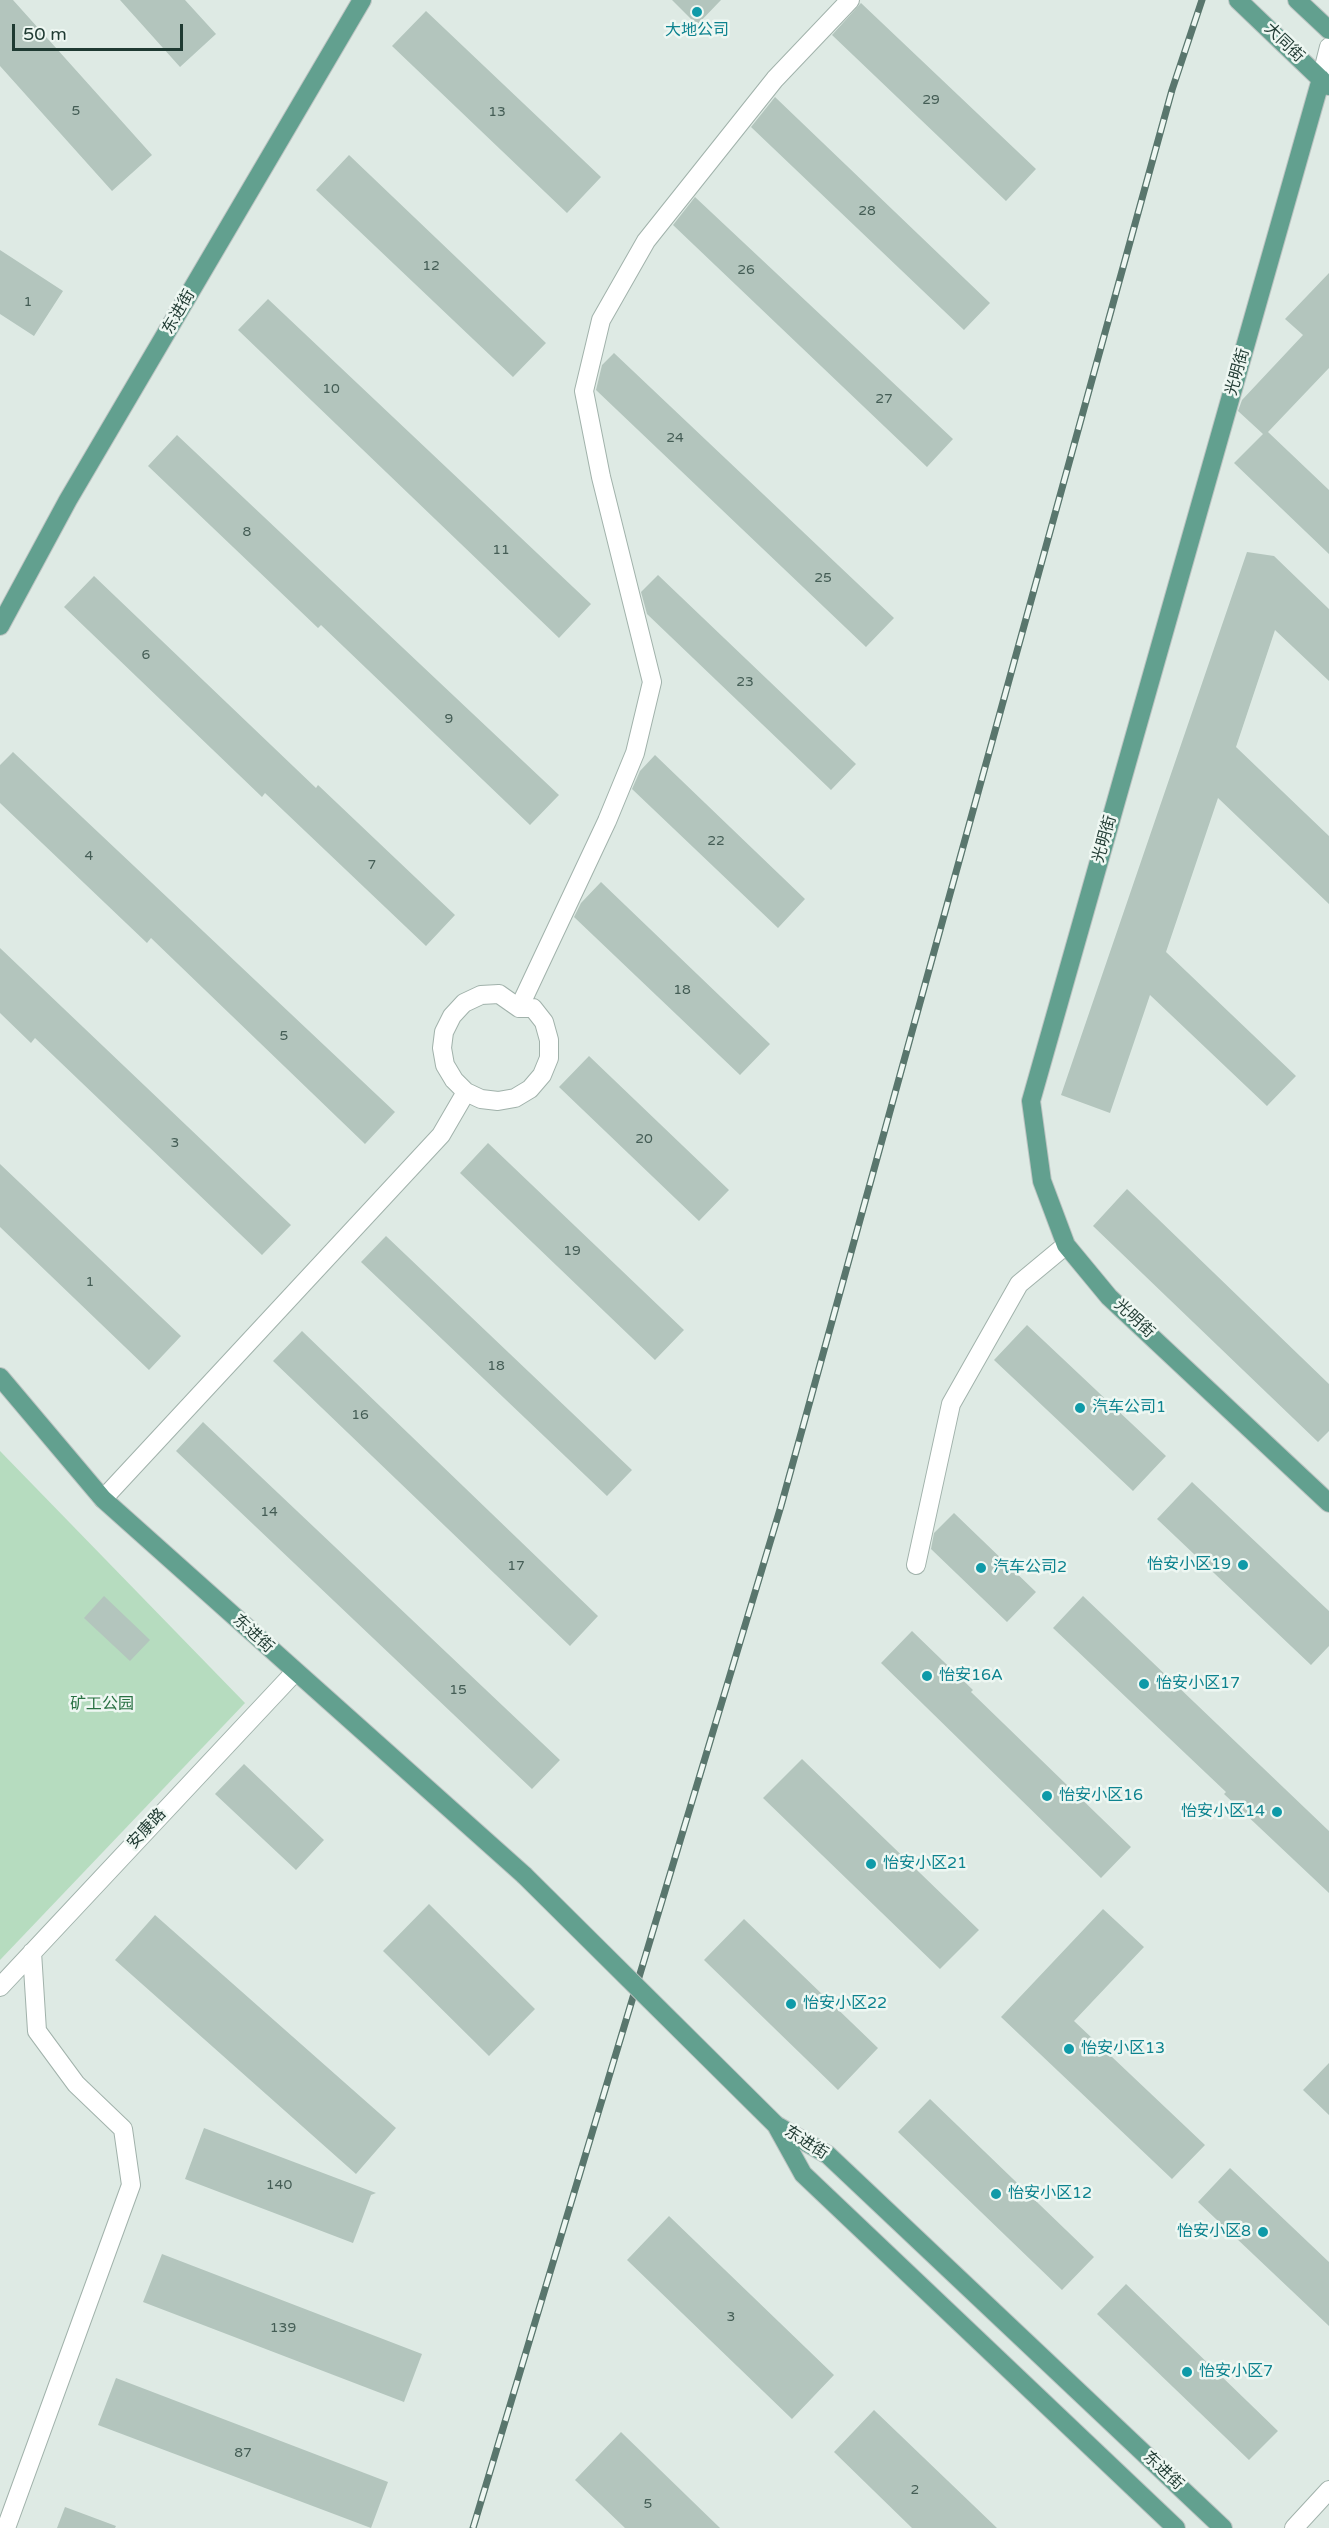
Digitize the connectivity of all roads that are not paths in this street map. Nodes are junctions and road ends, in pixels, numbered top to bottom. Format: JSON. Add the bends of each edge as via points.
{"nodes":[{"id":1,"x":362,"y":0,"type":"edge"},
{"id":2,"x":850,"y":0,"type":"edge"},
{"id":3,"x":1238,"y":0,"type":"edge"},
{"id":4,"x":1297,"y":0,"type":"edge"},
{"id":5,"x":1329,"y":30,"type":"edge"},
{"id":6,"x":1329,"y":47,"type":"edge"},
{"id":7,"x":1325,"y":83,"type":"edge"},
{"id":8,"x":0,"y":626,"type":"edge"},
{"id":9,"x":519,"y":1008,"type":"junction"},
{"id":10,"x":466,"y":1092,"type":"junction"},
{"id":11,"x":1066,"y":1245,"type":"junction"},
{"id":12,"x":0,"y":1377,"type":"edge"},
{"id":13,"x":103,"y":1499,"type":"junction"},
{"id":14,"x":1329,"y":1503,"type":"edge"},
{"id":15,"x":916,"y":1565,"type":"dead end"},
{"id":16,"x":295,"y":1672,"type":"junction"},
{"id":17,"x":32,"y":1952,"type":"junction"},
{"id":18,"x":0,"y":1987,"type":"edge"},
{"id":19,"x":776,"y":2125,"type":"junction"},
{"id":20,"x":1329,"y":2490,"type":"edge"},
{"id":21,"x":6,"y":2528,"type":"edge"},
{"id":22,"x":1176,"y":2528,"type":"edge"},
{"id":23,"x":1223,"y":2528,"type":"edge"},
{"id":24,"x":1294,"y":2528,"type":"edge"}],
"edges":[{"from":1,"to":8,"type":"main road","name":"东进街","via":[[68,500]]},
{"from":2,"to":9,"type":"street","via":[[775,79],[646,241],[601,320],[584,391],[601,477],[652,682],[632,763]]},
{"from":3,"to":7,"type":"main road","name":"大同街"},
{"from":4,"to":5,"type":"main road"},
{"from":6,"to":7,"type":"street"},
{"from":7,"to":11,"type":"main road","name":"光明街","via":[[1031,1101],[1042,1181]]},
{"from":9,"to":10,"type":"street","via":[[499,994],[481,995],[452,1016],[444,1032],[445,1065]]},
{"from":9,"to":10,"type":"street","via":[[533,1008],[544,1022],[549,1058],[542,1076],[515,1098],[490,1100]]},
{"from":10,"to":13,"type":"street","via":[[441,1135]]},
{"from":11,"to":14,"type":"main road","name":"光明街","via":[[1110,1297]]},
{"from":11,"to":15,"type":"street","via":[[1019,1284],[951,1404]]},
{"from":12,"to":13,"type":"main road","name":"东进街"},
{"from":13,"to":16,"type":"main road","name":"东进街"},
{"from":16,"to":17,"type":"street","name":"安康路"},
{"from":16,"to":19,"type":"main road","name":"东进街","bridge":true,"via":[[524,1875]]},
{"from":17,"to":18,"type":"street","name":"安康路"},
{"from":17,"to":21,"type":"street","via":[[37,2031],[76,2084],[123,2129],[131,2185]]},
{"from":19,"to":22,"type":"main road","name":"东进街","via":[[803,2174]]},
{"from":19,"to":23,"type":"main road","name":"东进街","via":[[828,2155]]},
{"from":20,"to":24,"type":"street"}]}
